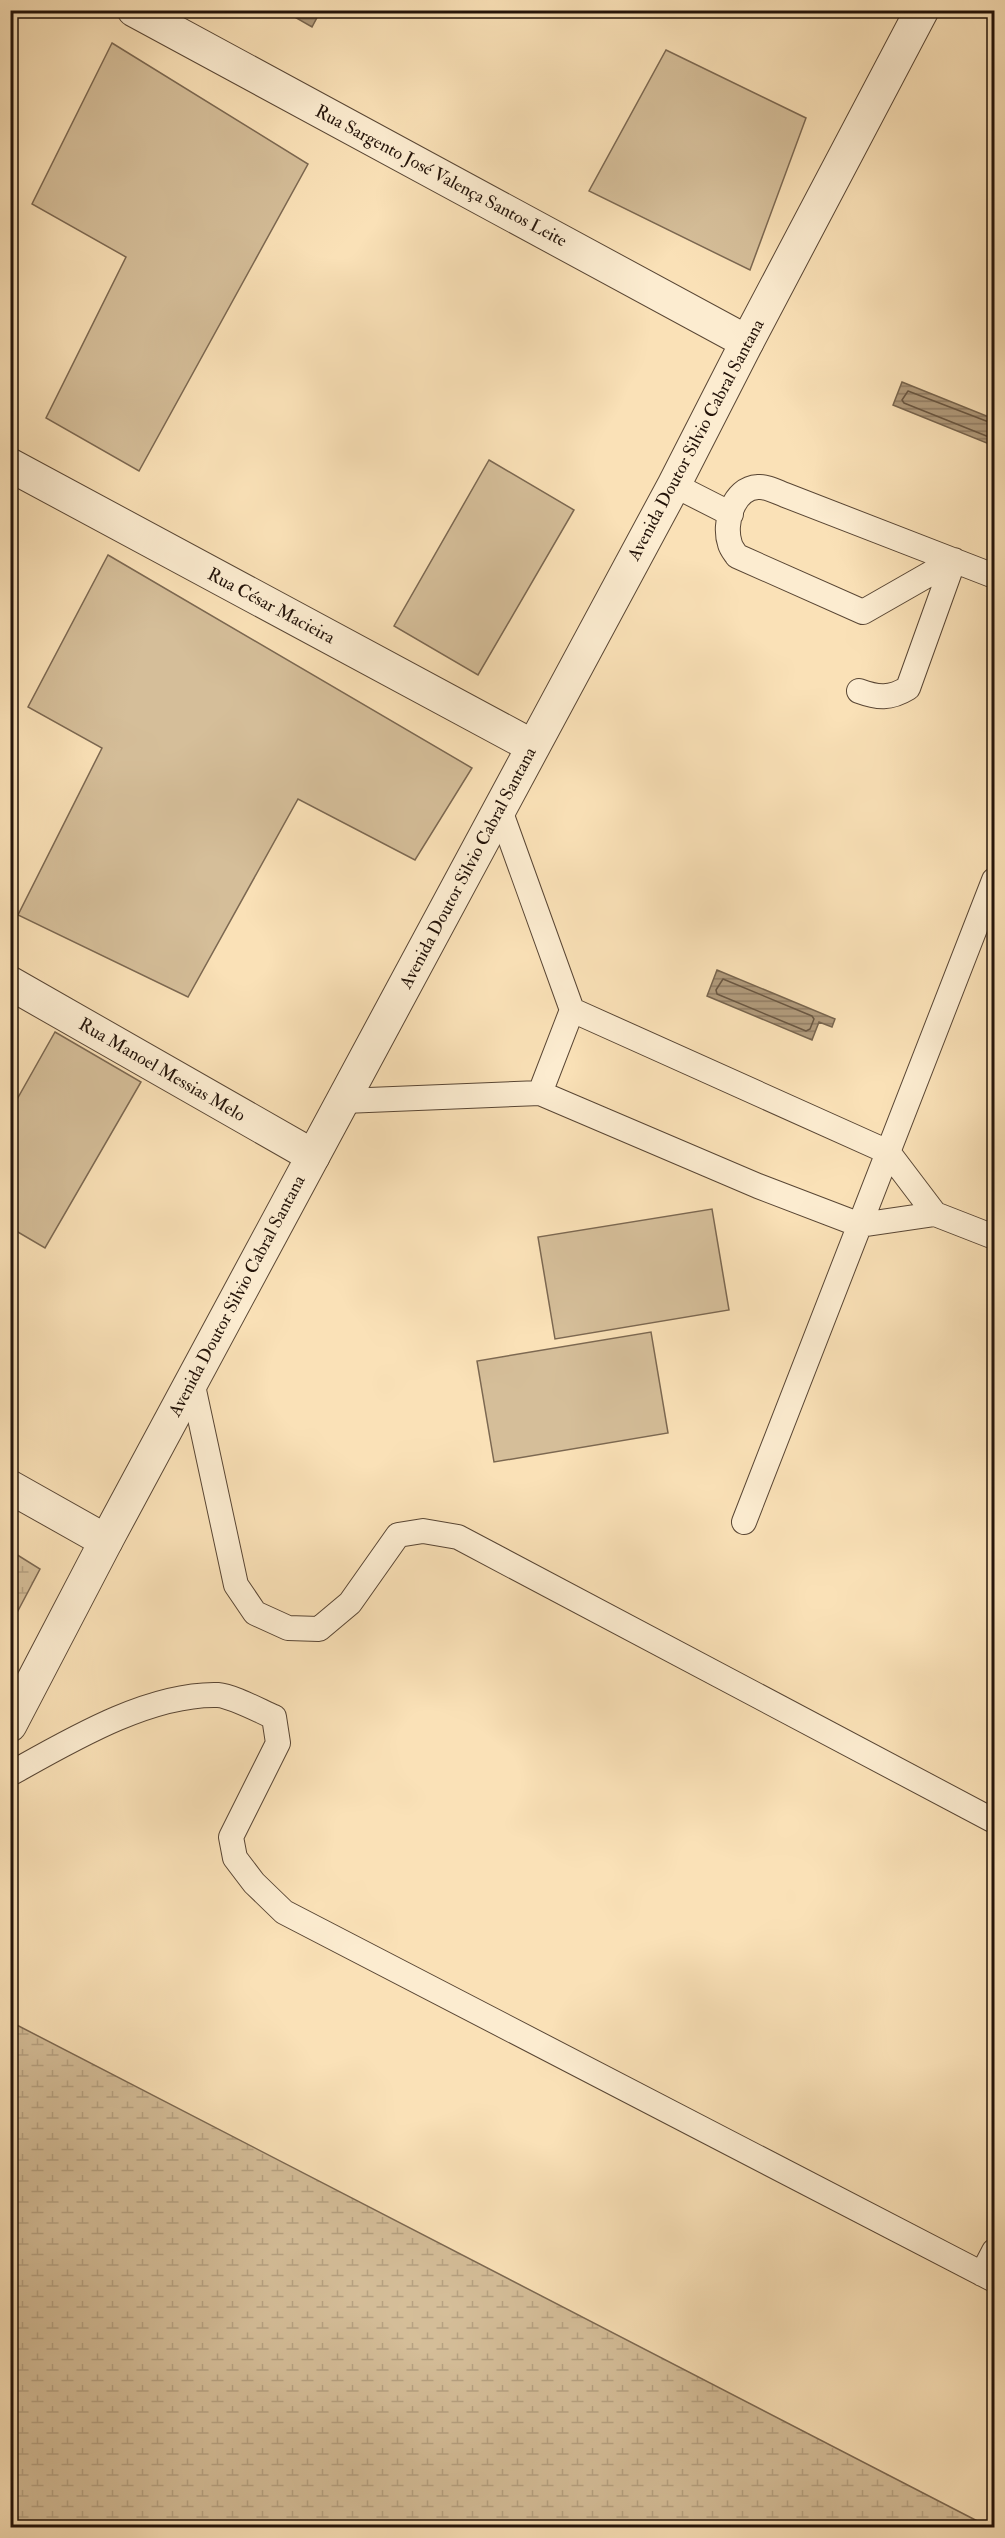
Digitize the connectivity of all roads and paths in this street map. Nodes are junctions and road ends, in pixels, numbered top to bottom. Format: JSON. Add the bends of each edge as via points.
{"nodes":[{"id":1,"x":134,"y":10,"type":"edge"},
{"id":2,"x":922,"y":10,"type":"edge"},
{"id":3,"x":747,"y":342,"type":"junction"},
{"id":4,"x":10,"y":465,"type":"edge"},
{"id":5,"x":674,"y":485,"type":"junction"},
{"id":6,"x":730,"y":514,"type":"junction"},
{"id":7,"x":954,"y":560,"type":"junction"},
{"id":8,"x":994,"y":576,"type":"edge"},
{"id":9,"x":859,"y":691,"type":"dead end"},
{"id":10,"x":532,"y":746,"type":"junction"},
{"id":11,"x":500,"y":810,"type":"junction"},
{"id":12,"x":994,"y":880,"type":"edge"},
{"id":13,"x":10,"y":983,"type":"edge"},
{"id":14,"x":572,"y":1010,"type":"junction"},
{"id":15,"x":540,"y":1093,"type":"junction"},
{"id":16,"x":344,"y":1101,"type":"junction"},
{"id":17,"x":888,"y":1152,"type":"junction"},
{"id":18,"x":313,"y":1156,"type":"junction"},
{"id":19,"x":935,"y":1214,"type":"junction"},
{"id":20,"x":860,"y":1225,"type":"junction"},
{"id":21,"x":994,"y":1237,"type":"edge"},
{"id":22,"x":192,"y":1381,"type":"junction"},
{"id":23,"x":10,"y":1487,"type":"edge"},
{"id":24,"x":744,"y":1522,"type":"dead end"},
{"id":25,"x":106,"y":1541,"type":"junction"},
{"id":26,"x":10,"y":1725,"type":"edge"},
{"id":27,"x":10,"y":1774,"type":"edge"},
{"id":28,"x":994,"y":1821,"type":"edge"},
{"id":29,"x":994,"y":2251,"type":"edge"},
{"id":30,"x":988,"y":2277,"type":"edge"}],
"edges":[{"from":1,"to":3,"type":"street","name":"Rua Sargento José Valença Santos Leite"},
{"from":2,"to":3,"type":"street","name":"Avenida Doutor Silvio Cabral Santana"},
{"from":3,"to":5,"type":"street","name":"Avenida Doutor Silvio Cabral Santana"},
{"from":4,"to":10,"type":"street","name":"Rua César Macieira"},
{"from":5,"to":6,"type":"lane"},
{"from":5,"to":10,"type":"street","name":"Avenida Doutor Silvio Cabral Santana"},
{"from":6,"to":7,"type":"lane","via":[[747,489],[759,486]]},
{"from":6,"to":7,"type":"lane","via":[[729,544],[737,556],[863,612]]},
{"from":7,"to":8,"type":"lane"},
{"from":7,"to":9,"type":"lane","via":[[908,688],[878,698]]},
{"from":10,"to":11,"type":"street","name":"Avenida Doutor Silvio Cabral Santana"},
{"from":11,"to":14,"type":"lane"},
{"from":11,"to":16,"type":"street","name":"Avenida Doutor Silvio Cabral Santana"},
{"from":12,"to":17,"type":"lane"},
{"from":13,"to":18,"type":"street","name":"Rua Manoel Messias Melo"},
{"from":14,"to":15,"type":"lane"},
{"from":14,"to":17,"type":"lane"},
{"from":15,"to":16,"type":"lane"},
{"from":15,"to":20,"type":"lane"},
{"from":16,"to":18,"type":"street","name":"Avenida Doutor Silvio Cabral Santana"},
{"from":17,"to":19,"type":"lane"},
{"from":17,"to":20,"type":"lane"},
{"from":18,"to":22,"type":"street","name":"Avenida Doutor Silvio Cabral Santana"},
{"from":19,"to":20,"type":"lane"},
{"from":19,"to":21,"type":"lane"},
{"from":20,"to":24,"type":"lane"},
{"from":22,"to":25,"type":"street","name":"Avenida Doutor Silvio Cabral Santana"},
{"from":22,"to":28,"type":"lane","via":[[236,1585],[255,1612],[288,1628],[319,1629],[350,1603],[399,1535],[423,1531],[458,1536]]},
{"from":23,"to":25,"type":"street"},
{"from":25,"to":26,"type":"street","name":"Avenida Doutor Silvio Cabral Santana"},
{"from":27,"to":30,"type":"lane","via":[[84,1732],[159,1703],[220,1695],[274,1717],[278,1743],[231,1837],[235,1858],[284,1912]]},
{"from":29,"to":30,"type":"lane"}]}
